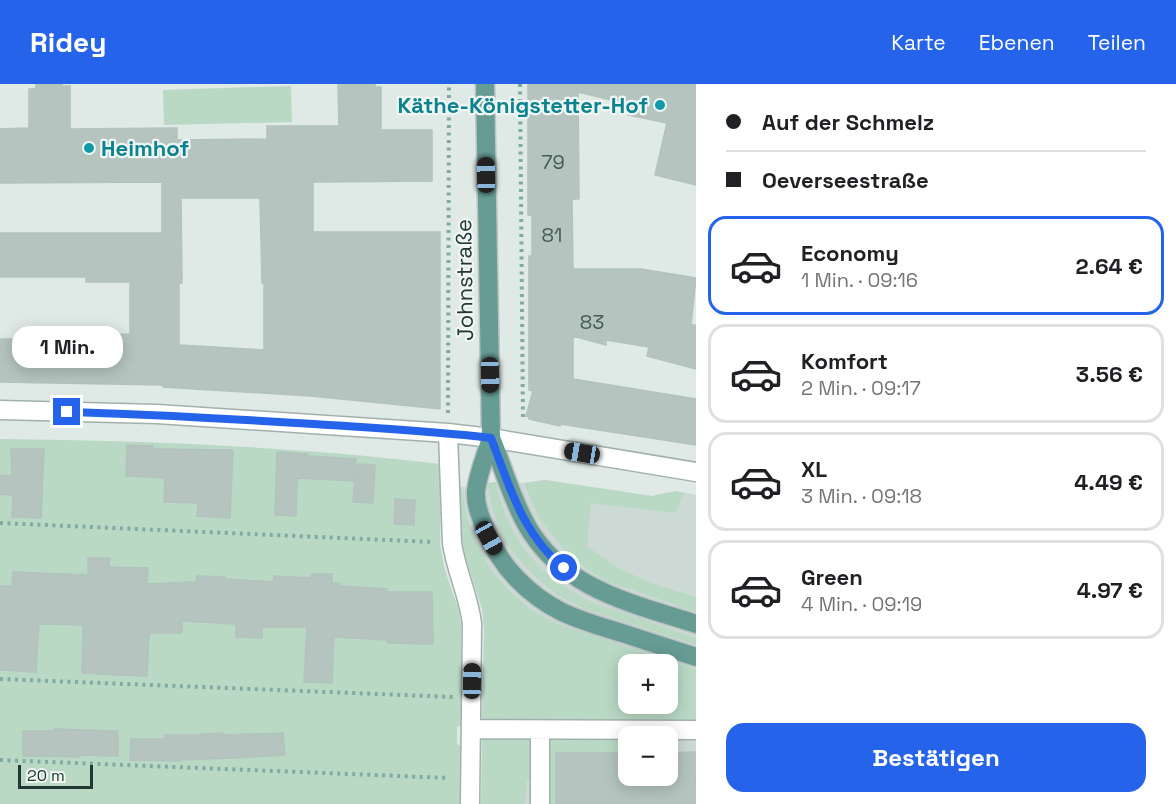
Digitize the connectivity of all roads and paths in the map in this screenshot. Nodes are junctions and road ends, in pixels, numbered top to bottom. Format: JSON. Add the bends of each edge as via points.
{"nodes":[{"id":1,"x":449,"y":84,"type":"edge"},
{"id":2,"x":485,"y":84,"type":"edge"},
{"id":3,"x":520,"y":84,"type":"edge"},
{"id":4,"x":0,"y":410,"type":"edge"},
{"id":5,"x":523,"y":419,"type":"dead end"},
{"id":6,"x":448,"y":433,"type":"junction"},
{"id":7,"x":491,"y":438,"type":"junction"},
{"id":8,"x":696,"y":472,"type":"edge"},
{"id":9,"x":0,"y":524,"type":"edge"},
{"id":10,"x":452,"y":543,"type":"junction"},
{"id":11,"x":696,"y":624,"type":"edge"},
{"id":12,"x":696,"y":657,"type":"edge"},
{"id":13,"x":0,"y":680,"type":"edge"},
{"id":14,"x":471,"y":698,"type":"junction"},
{"id":15,"x":471,"y":729,"type":"junction"},
{"id":16,"x":540,"y":730,"type":"junction"},
{"id":17,"x":696,"y":730,"type":"edge"},
{"id":18,"x":0,"y":760,"type":"edge"},
{"id":19,"x":471,"y":779,"type":"junction"},
{"id":20,"x":470,"y":804,"type":"edge"},
{"id":21,"x":540,"y":804,"type":"edge"}],
"edges":[{"from":1,"to":6,"type":"path"},
{"from":2,"to":7,"type":"main road","name":"Johnstraße"},
{"from":3,"to":5,"type":"path"},
{"from":4,"to":6,"type":"street","via":[[157,414]]},
{"from":6,"to":7,"type":"street"},
{"from":6,"to":10,"type":"street"},
{"from":7,"to":8,"type":"street"},
{"from":7,"to":11,"type":"main road","via":[[527,526],[555,561],[600,591]]},
{"from":7,"to":12,"type":"main road","via":[[478,480],[479,513],[497,553],[525,587],[581,620]]},
{"from":9,"to":10,"type":"path"},
{"from":10,"to":14,"type":"street","via":[[470,607]]},
{"from":13,"to":14,"type":"path"},
{"from":14,"to":15,"type":"street"},
{"from":15,"to":16,"type":"street"},
{"from":15,"to":19,"type":"street"},
{"from":16,"to":17,"type":"street"},
{"from":16,"to":21,"type":"street"},
{"from":18,"to":19,"type":"path"},
{"from":19,"to":20,"type":"street"}]}
